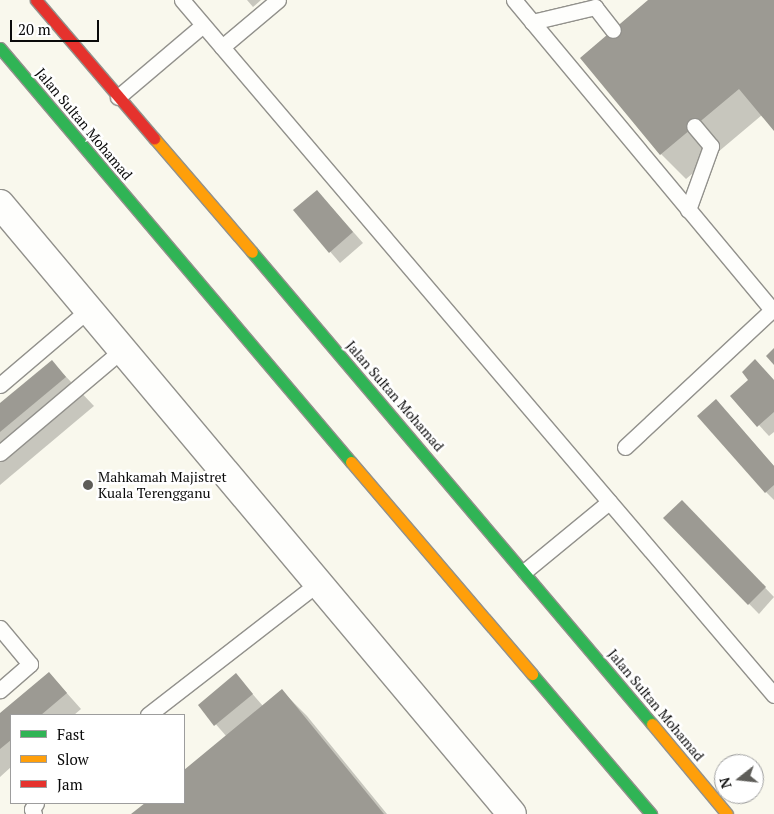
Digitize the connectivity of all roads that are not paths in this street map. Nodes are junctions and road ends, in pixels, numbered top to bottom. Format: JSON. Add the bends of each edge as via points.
{"nodes":[{"id":1,"x":36,"y":0,"type":"edge"},
{"id":2,"x":278,"y":0,"type":"edge"},
{"id":3,"x":514,"y":0,"type":"edge"},
{"id":4,"x":185,"y":1,"type":"edge"},
{"id":5,"x":532,"y":22,"type":"junction"},
{"id":6,"x":203,"y":25,"type":"junction"},
{"id":7,"x":613,"y":30,"type":"dead end"},
{"id":8,"x":222,"y":47,"type":"junction"},
{"id":9,"x":0,"y":48,"type":"edge"},
{"id":10,"x":118,"y":97,"type":"junction"},
{"id":11,"x":694,"y":126,"type":"dead end"},
{"id":12,"x":0,"y":204,"type":"edge"},
{"id":13,"x":688,"y":210,"type":"junction"},
{"id":14,"x":773,"y":309,"type":"edge"},
{"id":15,"x":88,"y":310,"type":"junction"},
{"id":16,"x":122,"y":350,"type":"junction"},
{"id":17,"x":0,"y":385,"type":"edge"},
{"id":18,"x":625,"y":447,"type":"dead end"},
{"id":19,"x":0,"y":453,"type":"edge"},
{"id":20,"x":609,"y":502,"type":"junction"},
{"id":21,"x":526,"y":571,"type":"junction"},
{"id":22,"x":318,"y":583,"type":"junction"},
{"id":23,"x":0,"y":628,"type":"edge"},
{"id":24,"x":0,"y":690,"type":"edge"},
{"id":25,"x":774,"y":695,"type":"edge"},
{"id":26,"x":149,"y":714,"type":"edge"},
{"id":27,"x":512,"y":814,"type":"edge"},
{"id":28,"x":650,"y":814,"type":"edge"},
{"id":29,"x":727,"y":814,"type":"edge"}],
"edges":[{"from":1,"to":10,"type":"highway","name":"Jalan Sultan Mohamad"},
{"from":2,"to":8,"type":"lane"},
{"from":3,"to":5,"type":"lane"},
{"from":4,"to":6,"type":"lane"},
{"from":5,"to":7,"type":"lane","via":[[595,7]]},
{"from":5,"to":13,"type":"lane"},
{"from":6,"to":8,"type":"lane"},
{"from":6,"to":10,"type":"lane"},
{"from":8,"to":20,"type":"lane"},
{"from":9,"to":28,"type":"highway","name":"Jalan Sultan Mohamad"},
{"from":10,"to":21,"type":"highway","name":"Jalan Sultan Mohamad"},
{"from":11,"to":13,"type":"lane","via":[[711,146]]},
{"from":12,"to":15,"type":"street"},
{"from":13,"to":14,"type":"lane"},
{"from":14,"to":18,"type":"lane"},
{"from":15,"to":16,"type":"street"},
{"from":15,"to":17,"type":"lane"},
{"from":16,"to":19,"type":"lane"},
{"from":16,"to":22,"type":"street"},
{"from":20,"to":21,"type":"lane"},
{"from":20,"to":25,"type":"lane"},
{"from":21,"to":29,"type":"highway","name":"Jalan Sultan Mohamad"},
{"from":22,"to":26,"type":"lane"},
{"from":22,"to":27,"type":"street"},
{"from":23,"to":24,"type":"lane","via":[[30,664]]}]}
